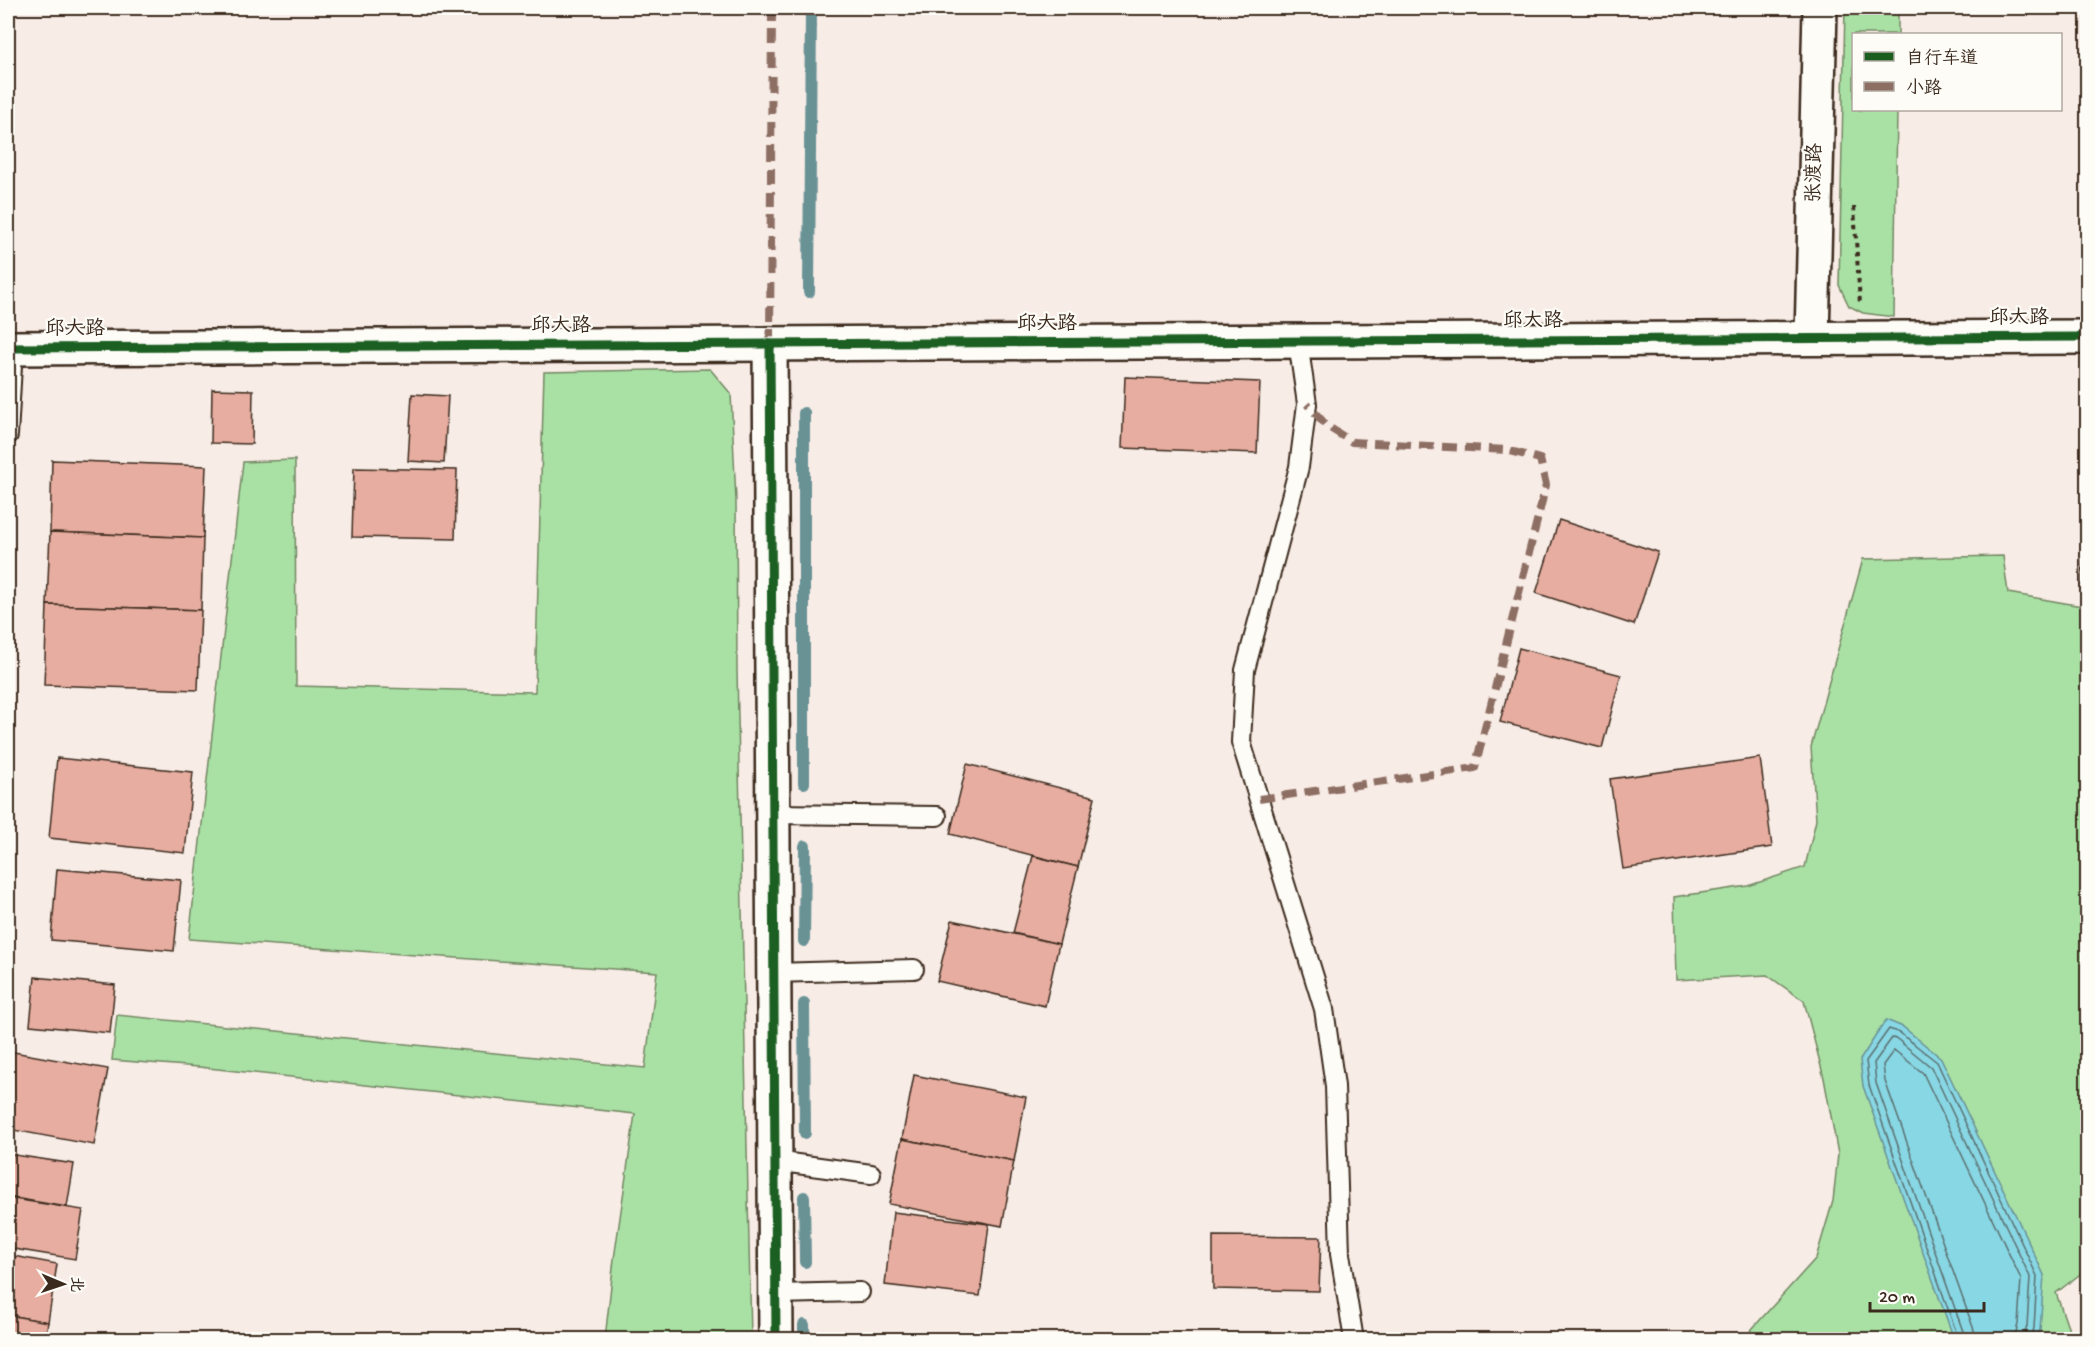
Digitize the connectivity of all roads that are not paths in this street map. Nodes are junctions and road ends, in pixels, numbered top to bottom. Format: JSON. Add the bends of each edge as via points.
{"nodes":[{"id":1,"x":1820,"y":8,"type":"edge"},
{"id":2,"x":2088,"y":337,"type":"edge"},
{"id":3,"x":1812,"y":338,"type":"junction"},
{"id":4,"x":1298,"y":342,"type":"junction"},
{"id":5,"x":770,"y":344,"type":"junction"},
{"id":6,"x":10,"y":348,"type":"edge"},
{"id":7,"x":8,"y":435,"type":"edge"},
{"id":8,"x":773,"y":814,"type":"junction"},
{"id":9,"x":937,"y":816,"type":"dead end"},
{"id":10,"x":914,"y":969,"type":"dead end"},
{"id":11,"x":774,"y":973,"type":"junction"},
{"id":12,"x":775,"y":1161,"type":"junction"},
{"id":13,"x":871,"y":1174,"type":"dead end"},
{"id":14,"x":860,"y":1292,"type":"dead end"},
{"id":15,"x":776,"y":1294,"type":"junction"},
{"id":16,"x":776,"y":1340,"type":"edge"},
{"id":17,"x":1354,"y":1340,"type":"edge"}],
"edges":[{"from":1,"to":3,"type":"street","name":"张渡路"},
{"from":2,"to":3,"type":"street","name":"邱大路"},
{"from":3,"to":4,"type":"street","name":"邱大路"},
{"from":4,"to":5,"type":"street","name":"邱大路"},
{"from":4,"to":17,"type":"lane","via":[[1307,404],[1300,456],[1245,670],[1241,742],[1324,1009],[1335,1086],[1340,1254]]},
{"from":5,"to":6,"type":"street","name":"邱大路"},
{"from":5,"to":8,"type":"street"},
{"from":6,"to":7,"type":"lane"},
{"from":8,"to":9,"type":"lane"},
{"from":8,"to":11,"type":"street"},
{"from":10,"to":11,"type":"lane"},
{"from":11,"to":12,"type":"street"},
{"from":12,"to":13,"type":"lane"},
{"from":12,"to":15,"type":"street"},
{"from":14,"to":15,"type":"lane"},
{"from":15,"to":16,"type":"street"}]}
